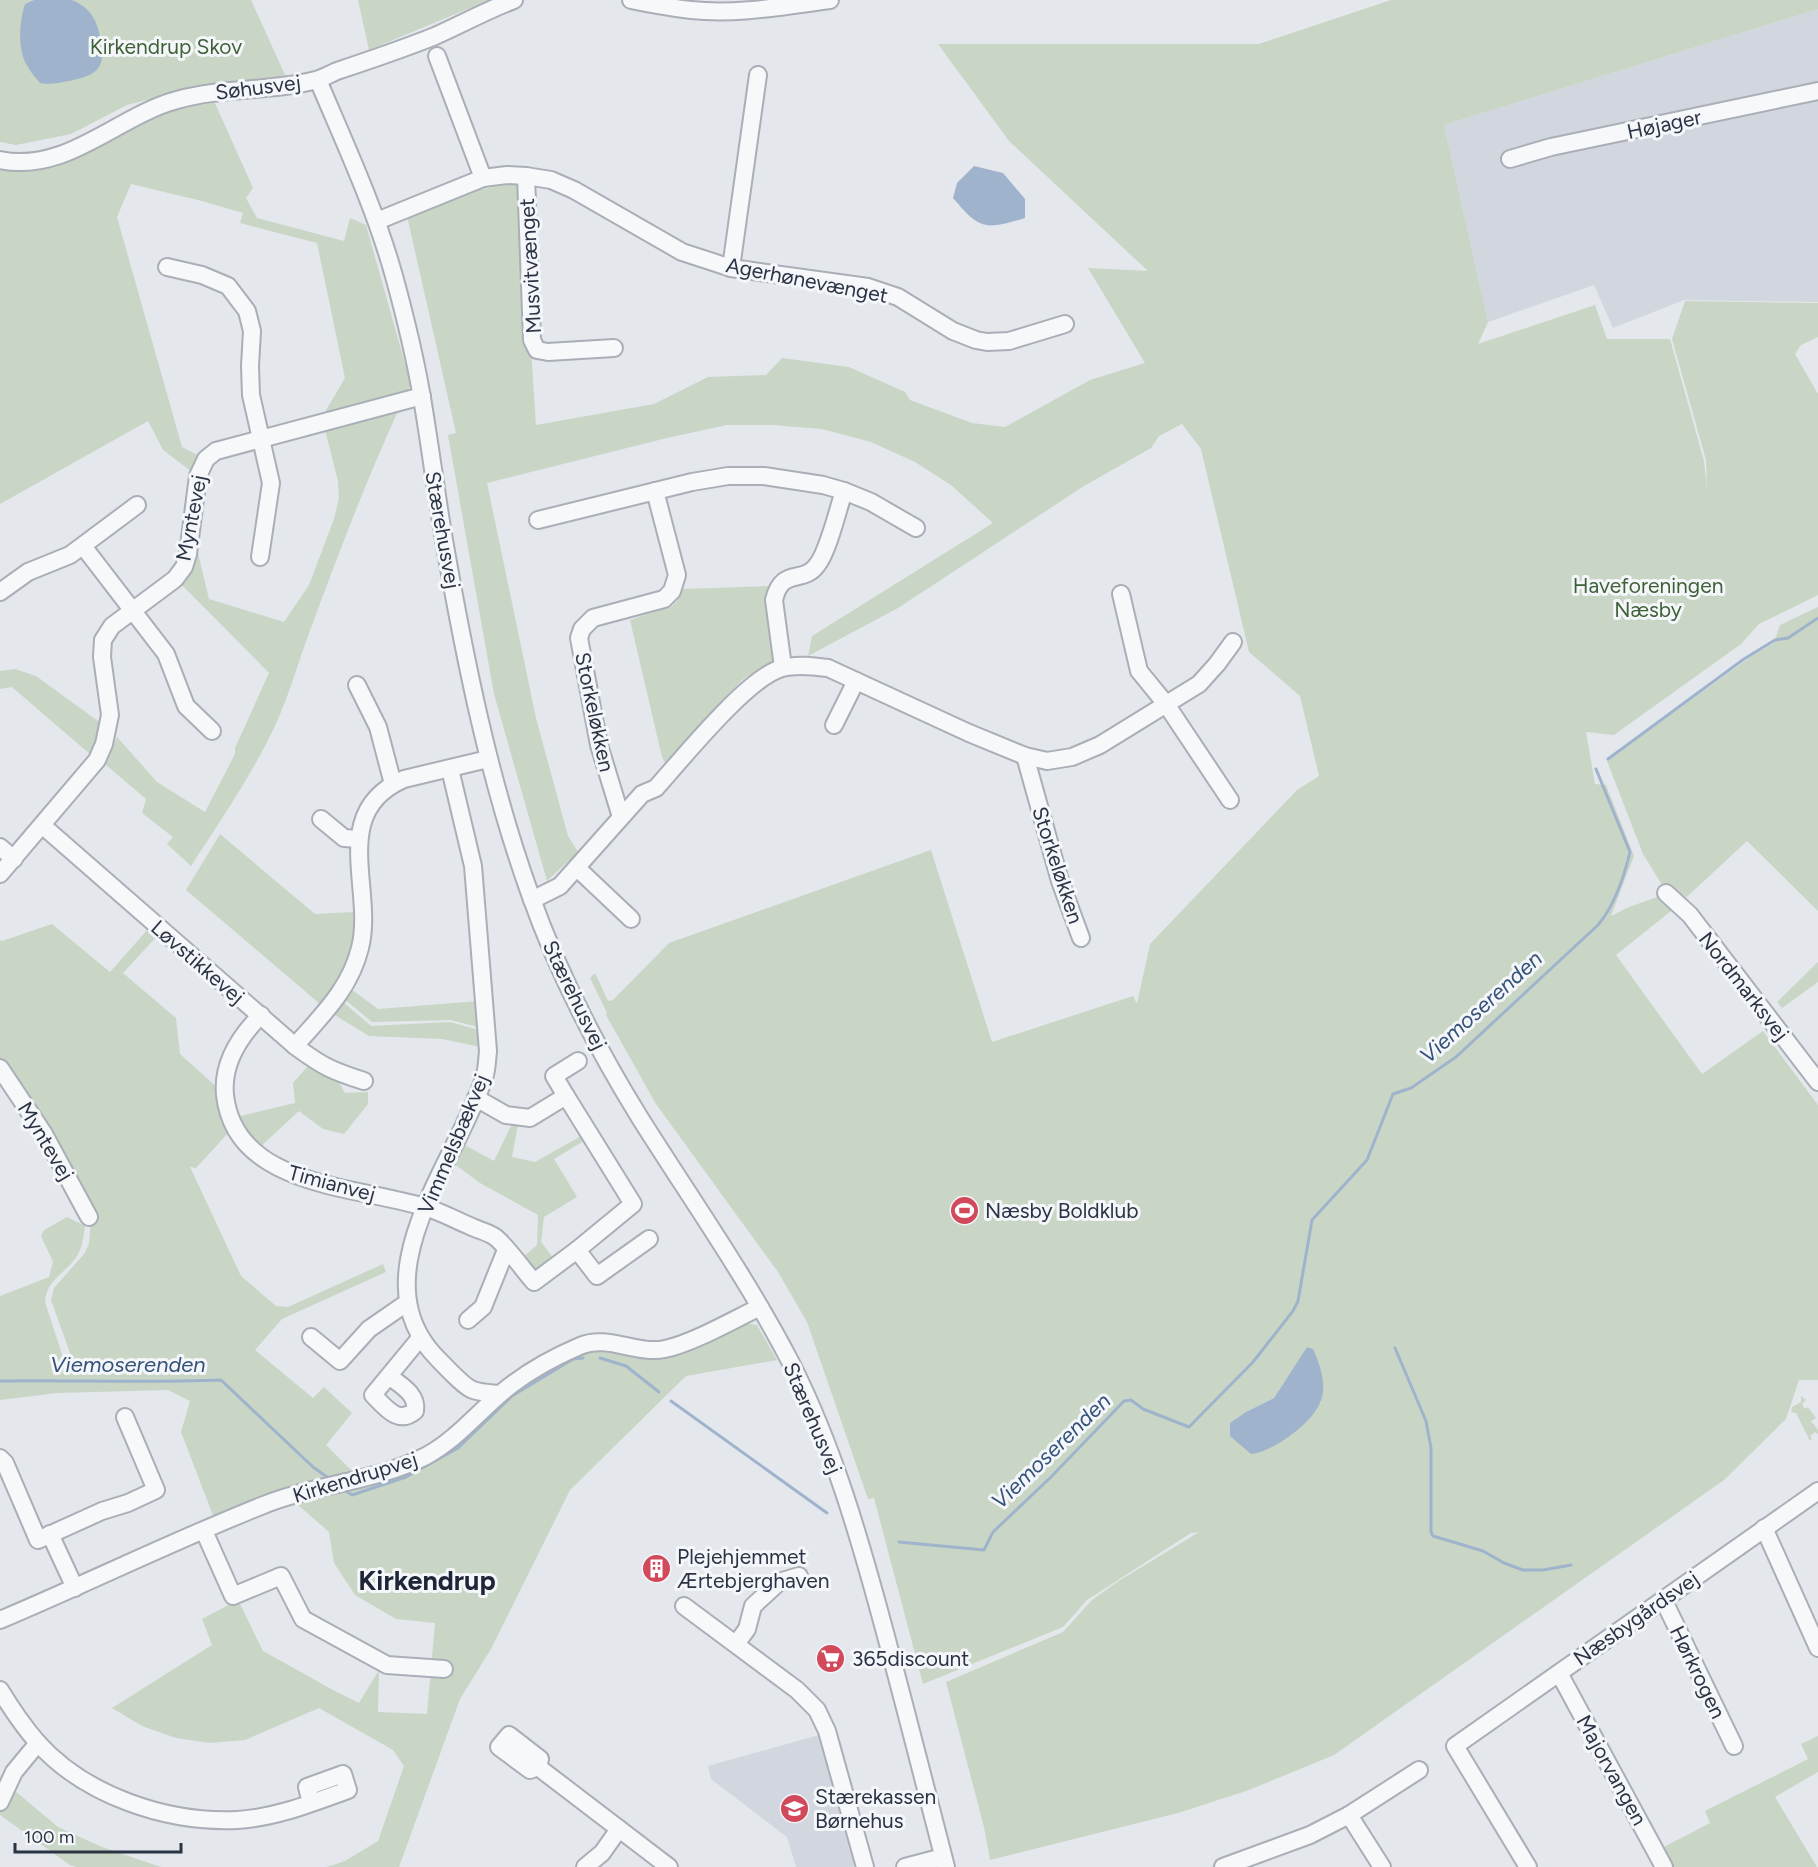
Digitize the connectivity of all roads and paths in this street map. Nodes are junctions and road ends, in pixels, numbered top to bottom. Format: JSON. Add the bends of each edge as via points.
{"nodes":[{"id":1,"x":514,"y":0,"type":"edge"},
{"id":2,"x":631,"y":0,"type":"edge"},
{"id":3,"x":830,"y":0,"type":"edge"},
{"id":4,"x":437,"y":56,"type":"dead end"},
{"id":5,"x":758,"y":75,"type":"dead end"},
{"id":6,"x":318,"y":80,"type":"junction"},
{"id":7,"x":1818,"y":91,"type":"edge"},
{"id":8,"x":1510,"y":159,"type":"dead end"},
{"id":9,"x":0,"y":160,"type":"edge"},
{"id":10,"x":526,"y":176,"type":"junction"},
{"id":11,"x":483,"y":178,"type":"junction"},
{"id":12,"x":377,"y":221,"type":"junction"},
{"id":13,"x":167,"y":267,"type":"dead end"},
{"id":14,"x":731,"y":268,"type":"junction"},
{"id":15,"x":1065,"y":324,"type":"dead end"},
{"id":16,"x":614,"y":348,"type":"dead end"},
{"id":17,"x":422,"y":396,"type":"junction"},
{"id":18,"x":260,"y":440,"type":"junction"},
{"id":19,"x":655,"y":491,"type":"junction"},
{"id":20,"x":844,"y":491,"type":"junction"},
{"id":21,"x":137,"y":505,"type":"dead end"},
{"id":22,"x":538,"y":520,"type":"dead end"},
{"id":23,"x":916,"y":528,"type":"dead end"},
{"id":24,"x":84,"y":546,"type":"junction"},
{"id":25,"x":260,"y":557,"type":"dead end"},
{"id":26,"x":0,"y":592,"type":"edge"},
{"id":27,"x":1121,"y":594,"type":"dead end"},
{"id":28,"x":132,"y":611,"type":"junction"},
{"id":29,"x":1233,"y":642,"type":"dead end"},
{"id":30,"x":783,"y":667,"type":"junction"},
{"id":31,"x":856,"y":681,"type":"junction"},
{"id":32,"x":357,"y":685,"type":"dead end"},
{"id":33,"x":1166,"y":704,"type":"junction"},
{"id":34,"x":834,"y":726,"type":"dead end"},
{"id":35,"x":212,"y":731,"type":"dead end"},
{"id":36,"x":1025,"y":756,"type":"junction"},
{"id":37,"x":488,"y":759,"type":"junction"},
{"id":38,"x":450,"y":768,"type":"junction"},
{"id":39,"x":393,"y":784,"type":"junction"},
{"id":40,"x":1230,"y":800,"type":"dead end"},
{"id":41,"x":621,"y":817,"type":"junction"},
{"id":42,"x":321,"y":819,"type":"dead end"},
{"id":43,"x":43,"y":826,"type":"junction"},
{"id":44,"x":358,"y":839,"type":"junction"},
{"id":45,"x":0,"y":847,"type":"edge"},
{"id":46,"x":14,"y":859,"type":"junction"},
{"id":47,"x":577,"y":868,"type":"junction"},
{"id":48,"x":0,"y":874,"type":"edge"},
{"id":49,"x":1666,"y":893,"type":"dead end"},
{"id":50,"x":532,"y":900,"type":"junction"},
{"id":51,"x":631,"y":919,"type":"dead end"},
{"id":52,"x":1082,"y":938,"type":"dead end"},
{"id":53,"x":261,"y":1015,"type":"junction"},
{"id":54,"x":295,"y":1046,"type":"junction"},
{"id":55,"x":578,"y":1061,"type":"dead end"},
{"id":56,"x":0,"y":1068,"type":"edge"},
{"id":57,"x":364,"y":1081,"type":"dead end"},
{"id":58,"x":1818,"y":1082,"type":"edge"},
{"id":59,"x":566,"y":1096,"type":"junction"},
{"id":60,"x":476,"y":1098,"type":"junction"},
{"id":61,"x":426,"y":1207,"type":"junction"},
{"id":62,"x":89,"y":1216,"type":"dead end"},
{"id":63,"x":649,"y":1239,"type":"dead end"},
{"id":64,"x":506,"y":1250,"type":"junction"},
{"id":65,"x":577,"y":1250,"type":"junction"},
{"id":66,"x":408,"y":1302,"type":"junction"},
{"id":67,"x":760,"y":1307,"type":"junction"},
{"id":68,"x":468,"y":1320,"type":"dead end"},
{"id":69,"x":311,"y":1337,"type":"dead end"},
{"id":70,"x":420,"y":1338,"type":"junction"},
{"id":71,"x":388,"y":1376,"type":"dead end"},
{"id":72,"x":471,"y":1390,"type":"junction"},
{"id":73,"x":500,"y":1394,"type":"junction"},
{"id":74,"x":124,"y":1417,"type":"dead end"},
{"id":75,"x":475,"y":1417,"type":"junction"},
{"id":76,"x":0,"y":1458,"type":"edge"},
{"id":77,"x":1818,"y":1491,"type":"edge"},
{"id":78,"x":1764,"y":1528,"type":"junction"},
{"id":79,"x":204,"y":1531,"type":"junction"},
{"id":80,"x":50,"y":1534,"type":"junction"},
{"id":81,"x":799,"y":1576,"type":"dead end"},
{"id":82,"x":75,"y":1588,"type":"junction"},
{"id":83,"x":1663,"y":1599,"type":"junction"},
{"id":84,"x":684,"y":1606,"type":"dead end"},
{"id":85,"x":0,"y":1620,"type":"edge"},
{"id":86,"x":736,"y":1644,"type":"junction"},
{"id":87,"x":1818,"y":1648,"type":"edge"},
{"id":88,"x":444,"y":1669,"type":"dead end"},
{"id":89,"x":1559,"y":1673,"type":"junction"},
{"id":90,"x":0,"y":1690,"type":"edge"},
{"id":91,"x":38,"y":1743,"type":"junction"},
{"id":92,"x":1734,"y":1746,"type":"dead end"},
{"id":93,"x":538,"y":1767,"type":"dead end"},
{"id":94,"x":1419,"y":1770,"type":"dead end"},
{"id":95,"x":0,"y":1802,"type":"edge"},
{"id":96,"x":311,"y":1803,"type":"dead end"},
{"id":97,"x":1349,"y":1815,"type":"junction"},
{"id":98,"x":619,"y":1829,"type":"junction"},
{"id":99,"x":945,"y":1862,"type":"edge"},
{"id":100,"x":585,"y":1867,"type":"edge"},
{"id":101,"x":669,"y":1867,"type":"edge"},
{"id":102,"x":865,"y":1867,"type":"edge"},
{"id":103,"x":905,"y":1867,"type":"edge"},
{"id":104,"x":1226,"y":1867,"type":"edge"},
{"id":105,"x":1382,"y":1867,"type":"edge"},
{"id":106,"x":1528,"y":1867,"type":"edge"},
{"id":107,"x":1664,"y":1867,"type":"edge"}],
"edges":[{"from":1,"to":6,"type":"street","name":"Søhusvej","via":[[437,35]]},
{"from":2,"to":3,"type":"street","via":[[715,11]]},
{"from":4,"to":11,"type":"street"},
{"from":5,"to":14,"type":"street"},
{"from":6,"to":9,"type":"street","name":"Søhusvej","via":[[176,100],[56,157],[34,162]]},
{"from":6,"to":12,"type":"street","name":"Stærehusvej"},
{"from":7,"to":8,"type":"street","name":"Højager"},
{"from":10,"to":11,"type":"street","name":"Agerhønevænget"},
{"from":10,"to":14,"type":"street","name":"Agerhønevænget","via":[[551,180],[574,190],[682,252]]},
{"from":10,"to":16,"type":"street","name":"Musvitvænget","via":[[532,340],[537,350]]},
{"from":11,"to":12,"type":"street","name":"Agerhønevænget"},
{"from":12,"to":17,"type":"street","name":"Stærehusvej"},
{"from":13,"to":18,"type":"street","via":[[228,286],[247,311],[252,332],[251,395]]},
{"from":14,"to":15,"type":"street","name":"Agerhønevænget","via":[[868,287],[898,297],[965,337],[987,342],[1009,341]]},
{"from":17,"to":18,"type":"street","name":"Myntevej"},
{"from":17,"to":37,"type":"street","name":"Stærehusvej","via":[[445,546]]},
{"from":18,"to":25,"type":"street","via":[[271,483]]},
{"from":18,"to":28,"type":"street","name":"Myntevej","via":[[216,451],[206,459],[198,476],[184,567],[175,579]]},
{"from":19,"to":20,"type":"street","via":[[728,476],[784,479]]},
{"from":19,"to":22,"type":"street"},
{"from":19,"to":41,"type":"street","name":"Storkeløkken","via":[[677,575],[672,591],[664,599],[593,618],[579,638],[599,745]]},
{"from":20,"to":23,"type":"street"},
{"from":20,"to":30,"type":"street","via":[[818,565],[805,574],[788,578],[776,592]]},
{"from":21,"to":24,"type":"street"},
{"from":24,"to":26,"type":"street","via":[[28,572]]},
{"from":24,"to":28,"type":"street"},
{"from":27,"to":33,"type":"street","via":[[1138,671]]},
{"from":28,"to":35,"type":"street","via":[[166,654],[186,706]]},
{"from":28,"to":43,"type":"street","name":"Myntevej","via":[[112,626],[103,640],[110,715],[104,744],[97,760]]},
{"from":29,"to":33,"type":"street","via":[[1198,684]]},
{"from":30,"to":31,"type":"street","via":[[828,668]]},
{"from":30,"to":41,"type":"street","via":[[750,686],[656,788],[642,794]]},
{"from":31,"to":34,"type":"street"},
{"from":31,"to":36,"type":"street"},
{"from":32,"to":39,"type":"street","via":[[378,727]]},
{"from":33,"to":36,"type":"street","via":[[1100,745],[1072,757],[1047,761]]},
{"from":33,"to":40,"type":"street"},
{"from":36,"to":52,"type":"street","name":"Storkeløkken","via":[[1060,881]]},
{"from":37,"to":38,"type":"street"},
{"from":37,"to":50,"type":"street","name":"Stærehusvej"},
{"from":38,"to":39,"type":"street"},
{"from":38,"to":60,"type":"street","name":"Vimmelsbækvej","via":[[473,866],[488,1051],[485,1076]]},
{"from":39,"to":44,"type":"street","via":[[368,811]]},
{"from":41,"to":47,"type":"street"},
{"from":42,"to":44,"type":"street","via":[[344,838]]},
{"from":43,"to":46,"type":"street","name":"Myntevej"},
{"from":43,"to":53,"type":"street","name":"Løvstikkevej"},
{"from":44,"to":54,"type":"street","via":[[361,946],[339,996]]},
{"from":45,"to":46,"type":"street"},
{"from":46,"to":48,"type":"street","name":"Myntevej"},
{"from":47,"to":50,"type":"street","via":[[560,886]]},
{"from":47,"to":51,"type":"street"},
{"from":49,"to":58,"type":"street","name":"Nordmarksvej","via":[[1690,915]]},
{"from":50,"to":67,"type":"street","name":"Stærehusvej","via":[[595,1041]]},
{"from":53,"to":54,"type":"street","name":"Løvstikkevej"},
{"from":53,"to":61,"type":"street","name":"Timianvej","via":[[237,1044],[228,1064],[225,1090],[227,1109],[236,1130],[250,1148],[268,1163],[291,1174]]},
{"from":54,"to":57,"type":"street","name":"Løvstikkevej","via":[[320,1065]]},
{"from":55,"to":59,"type":"street","via":[[554,1076]]},
{"from":56,"to":62,"type":"street","name":"Myntevej","via":[[44,1134]]},
{"from":59,"to":60,"type":"street","via":[[530,1118],[506,1115]]},
{"from":59,"to":65,"type":"street","via":[[633,1204]]},
{"from":60,"to":61,"type":"street","name":"Vimmelsbækvej"},
{"from":61,"to":64,"type":"street","name":"Timianvej","via":[[496,1238]]},
{"from":61,"to":66,"type":"street","name":"Vimmelsbækvej","via":[[406,1271]]},
{"from":63,"to":65,"type":"street","via":[[597,1276]]},
{"from":64,"to":65,"type":"street","name":"Timianvej","via":[[534,1282]]},
{"from":64,"to":68,"type":"street","via":[[483,1307]]},
{"from":66,"to":69,"type":"street","via":[[369,1329],[340,1361]]},
{"from":66,"to":70,"type":"street","name":"Vimmelsbækvej"},
{"from":67,"to":73,"type":"street","name":"Kirkendrupvej","via":[[663,1349],[605,1341],[588,1343],[546,1363]]},
{"from":67,"to":99,"type":"street","name":"Stærehusvej","via":[[806,1395],[849,1506]]},
{"from":70,"to":71,"type":"street"},
{"from":70,"to":72,"type":"street","name":"Vimmelsbækvej"},
{"from":72,"to":73,"type":"street"},
{"from":72,"to":75,"type":"street"},
{"from":73,"to":75,"type":"street","name":"Kirkendrupvej"},
{"from":74,"to":80,"type":"street","via":[[156,1490]]},
{"from":75,"to":79,"type":"street","name":"Kirkendrupvej","via":[[447,1443],[425,1456],[396,1468],[263,1505]]},
{"from":76,"to":80,"type":"street","via":[[38,1540]]},
{"from":77,"to":78,"type":"street","name":"Næsbygårdsvej"},
{"from":78,"to":83,"type":"street","name":"Næsbygårdsvej"},
{"from":78,"to":87,"type":"street"},
{"from":79,"to":82,"type":"street","name":"Kirkendrupvej"},
{"from":79,"to":88,"type":"street","via":[[233,1596],[281,1576],[303,1619],[387,1665]]},
{"from":80,"to":82,"type":"street"},
{"from":81,"to":86,"type":"street","via":[[779,1582],[753,1606],[747,1629]]},
{"from":82,"to":85,"type":"street","name":"Kirkendrupvej"},
{"from":83,"to":89,"type":"street","name":"Næsbygårdsvej"},
{"from":83,"to":92,"type":"street","name":"Hørkrogen"},
{"from":84,"to":86,"type":"street"},
{"from":86,"to":102,"type":"street","via":[[817,1710],[827,1731]]},
{"from":89,"to":106,"type":"street","name":"Næsbygårdsvej","via":[[1455,1746]]},
{"from":89,"to":107,"type":"street","name":"Majorvangen"},
{"from":90,"to":91,"type":"street"},
{"from":91,"to":95,"type":"street","via":[[14,1772]]},
{"from":91,"to":96,"type":"street","via":[[63,1766],[105,1792],[168,1814],[239,1820]]},
{"from":93,"to":98,"type":"street"},
{"from":94,"to":97,"type":"street"},
{"from":97,"to":104,"type":"street","via":[[1300,1840]]},
{"from":97,"to":105,"type":"street"},
{"from":98,"to":100,"type":"street"},
{"from":98,"to":101,"type":"street"},
{"from":99,"to":103,"type":"street"}]}
